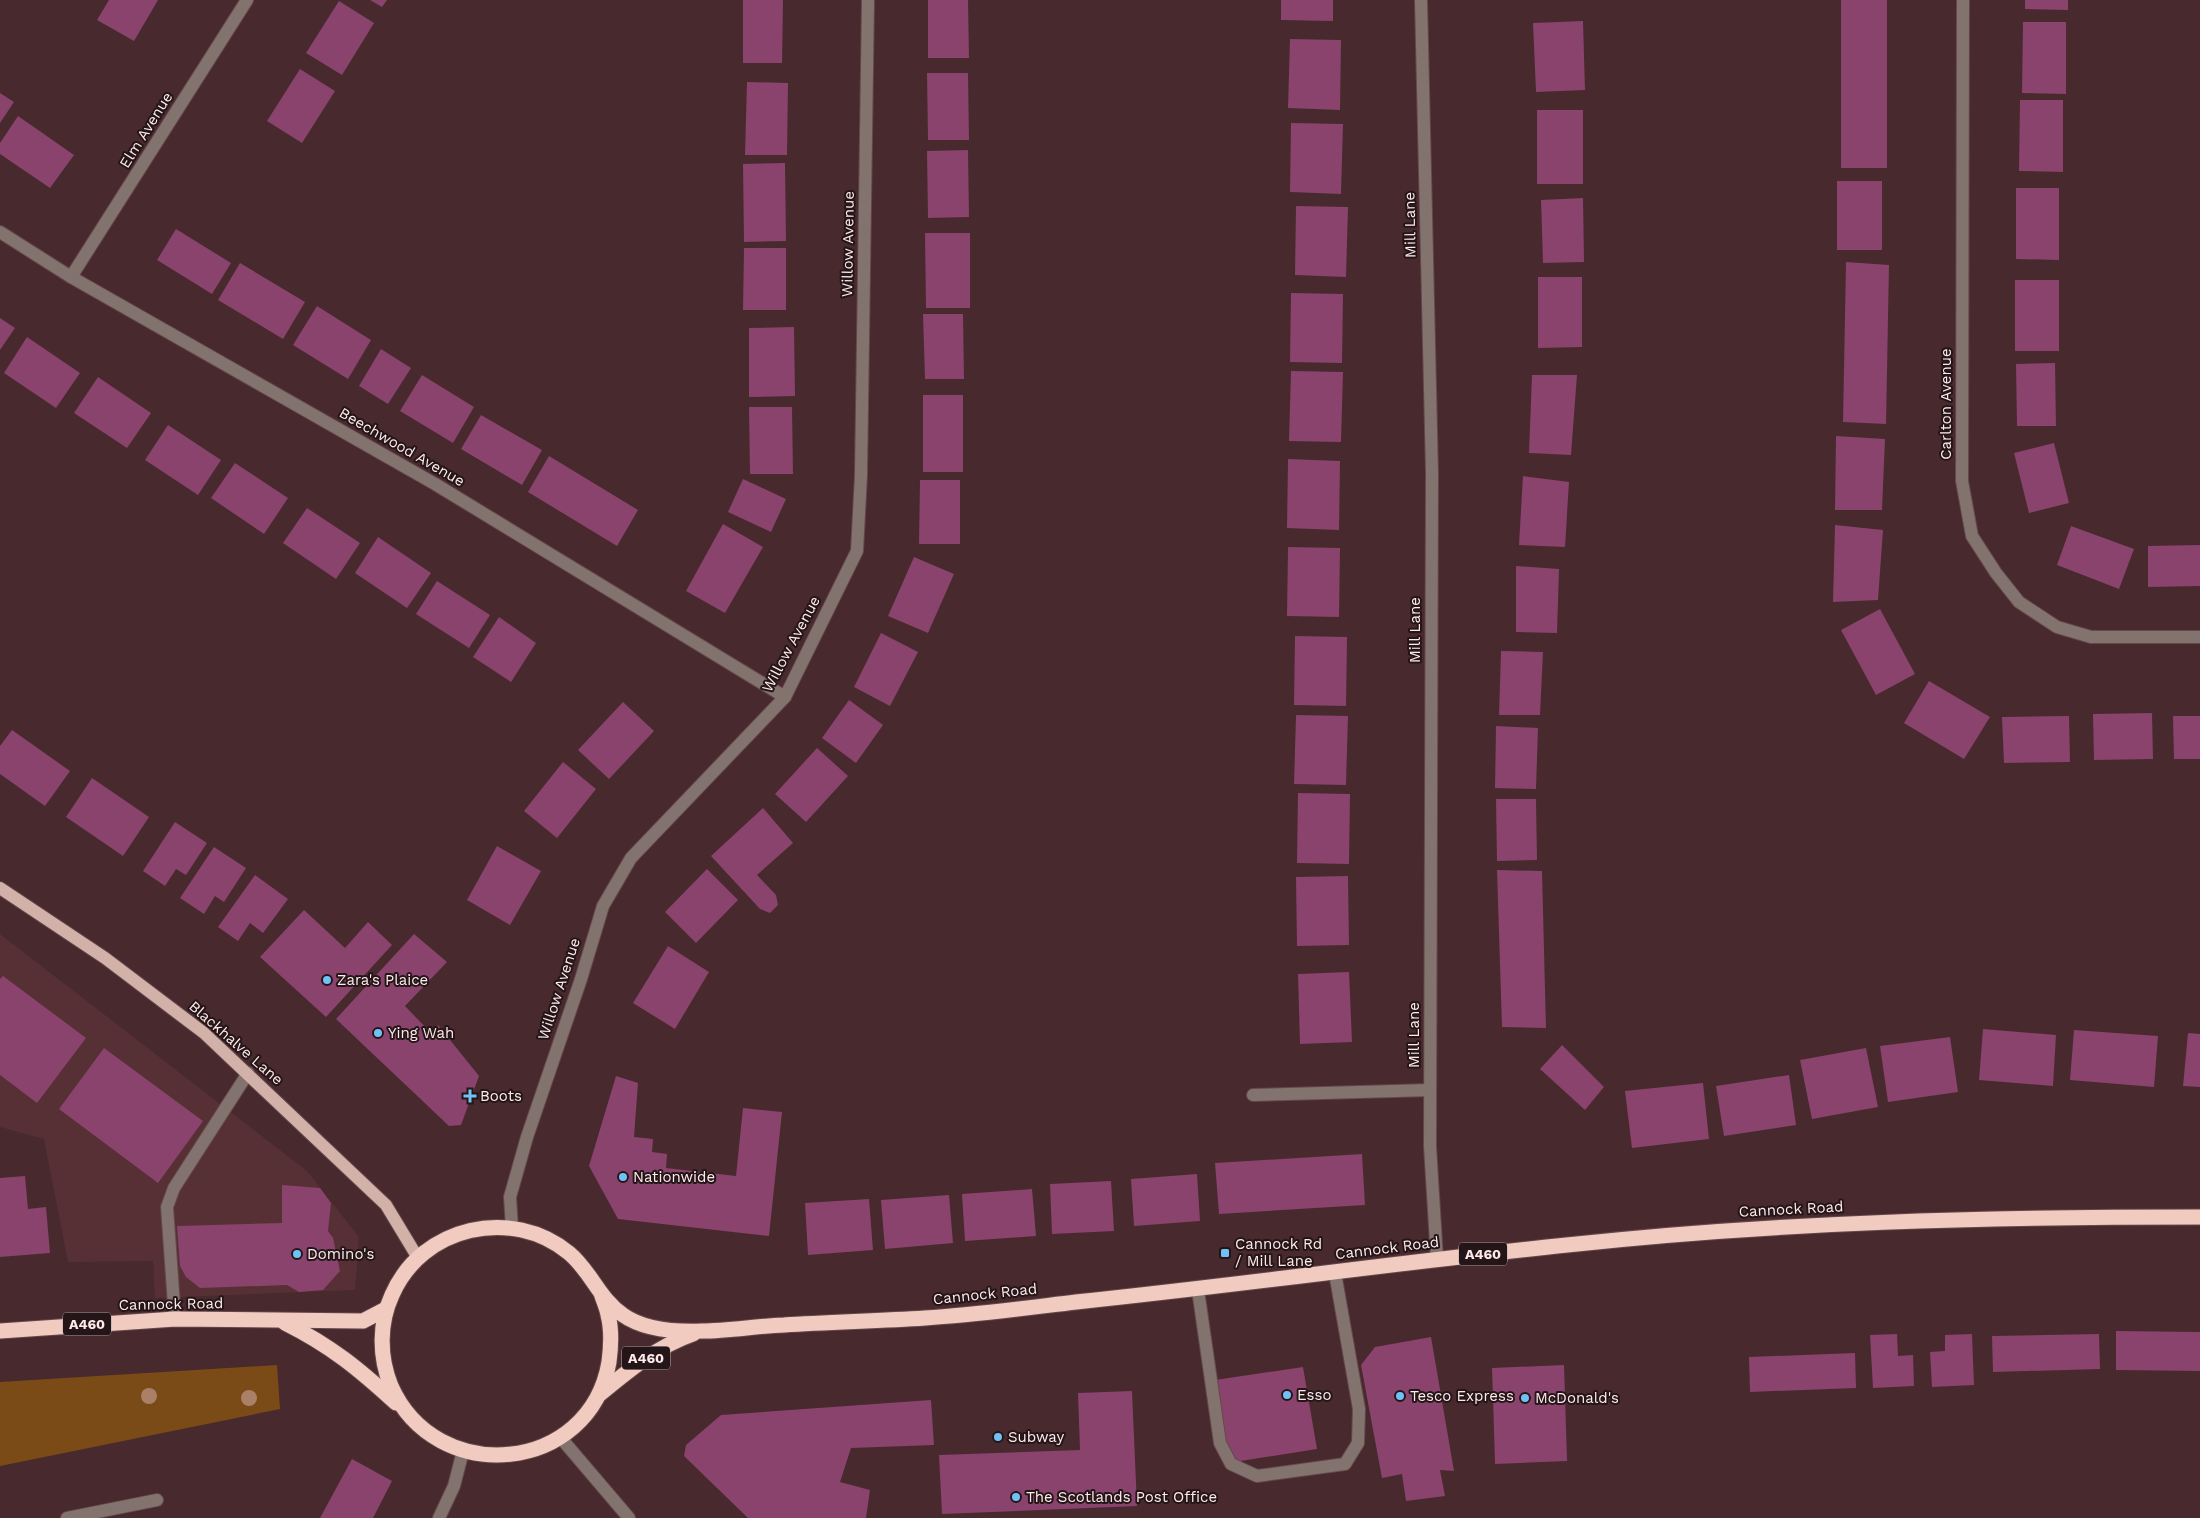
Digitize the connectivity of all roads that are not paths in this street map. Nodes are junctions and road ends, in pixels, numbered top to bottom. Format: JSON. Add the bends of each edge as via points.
{"nodes":[{"id":1,"x":247,"y":0,"type":"edge"},
{"id":2,"x":868,"y":0,"type":"edge"},
{"id":3,"x":1420,"y":0,"type":"edge"},
{"id":4,"x":1963,"y":0,"type":"edge"},
{"id":5,"x":0,"y":232,"type":"edge"},
{"id":6,"x":71,"y":277,"type":"junction"},
{"id":7,"x":2200,"y":636,"type":"edge"},
{"id":8,"x":785,"y":697,"type":"junction"},
{"id":9,"x":0,"y":888,"type":"edge"},
{"id":10,"x":248,"y":1074,"type":"junction"},
{"id":11,"x":1430,"y":1090,"type":"junction"},
{"id":12,"x":1253,"y":1095,"type":"dead end"},
{"id":13,"x":2200,"y":1217,"type":"edge"},
{"id":14,"x":512,"y":1228,"type":"junction"},
{"id":15,"x":418,"y":1258,"type":"junction"},
{"id":16,"x":1438,"y":1259,"type":"junction"},
{"id":17,"x":1335,"y":1273,"type":"junction"},
{"id":18,"x":1198,"y":1290,"type":"junction"},
{"id":19,"x":600,"y":1293,"type":"junction"},
{"id":20,"x":386,"y":1309,"type":"junction"},
{"id":21,"x":175,"y":1319,"type":"junction"},
{"id":22,"x":282,"y":1322,"type":"junction"},
{"id":23,"x":0,"y":1331,"type":"edge"},
{"id":24,"x":700,"y":1332,"type":"junction"},
{"id":25,"x":598,"y":1395,"type":"junction"},
{"id":26,"x":408,"y":1414,"type":"junction"},
{"id":27,"x":560,"y":1437,"type":"junction"},
{"id":28,"x":462,"y":1451,"type":"junction"},
{"id":29,"x":157,"y":1500,"type":"dead end"},
{"id":30,"x":68,"y":1518,"type":"edge"},
{"id":31,"x":439,"y":1518,"type":"edge"},
{"id":32,"x":629,"y":1518,"type":"edge"}],
"edges":[{"from":1,"to":6,"type":"street","name":"Elm Avenue"},
{"from":2,"to":8,"type":"street","name":"Willow Avenue","via":[[857,551]]},
{"from":3,"to":11,"type":"street","name":"Mill Lane","via":[[1432,473]]},
{"from":4,"to":7,"type":"street","name":"Carlton Avenue","via":[[1962,481],[1972,536],[2019,602],[2057,627],[2091,637]]},
{"from":5,"to":6,"type":"street","name":"Beechwood Avenue"},
{"from":6,"to":8,"type":"street","name":"Beechwood Avenue","via":[[435,484]]},
{"from":8,"to":14,"type":"street","name":"Willow Avenue","via":[[631,858],[603,906],[519,1163],[510,1197]]},
{"from":9,"to":10,"type":"main road","name":"Blackhalve Lane","via":[[105,958],[204,1033]]},
{"from":10,"to":15,"type":"main road","name":"Blackhalve Lane","via":[[386,1205]]},
{"from":10,"to":21,"type":"street","via":[[174,1188],[167,1207]]},
{"from":11,"to":12,"type":"street"},
{"from":11,"to":16,"type":"street","name":"Mill Lane","via":[[1430,1146]]},
{"from":13,"to":16,"type":"highway","name":"Cannock Road","number":"A460","via":[[2060,1217],[1729,1230]]},
{"from":14,"to":15,"type":"highway","via":[[488,1227],[450,1236]]},
{"from":14,"to":19,"type":"highway","via":[[535,1232],[572,1255],[587,1271]]},
{"from":15,"to":20,"type":"highway","via":[[402,1276]]},
{"from":16,"to":17,"type":"highway","name":"Cannock Road","number":"A460"},
{"from":17,"to":18,"type":"highway","name":"Cannock Road","number":"A460"},
{"from":17,"to":18,"type":"street","via":[[1359,1409],[1358,1443],[1345,1464],[1257,1476],[1231,1464],[1220,1443]]},
{"from":18,"to":24,"type":"highway","name":"Cannock Road","number":"A460","via":[[929,1318]]},
{"from":19,"to":24,"type":"highway","number":"A460","via":[[631,1320],[650,1327]]},
{"from":19,"to":25,"type":"highway","via":[[608,1315],[611,1349],[607,1373]]},
{"from":20,"to":22,"type":"highway","name":"Cannock Road","number":"A460","via":[[363,1321]]},
{"from":20,"to":26,"type":"highway","via":[[382,1351],[386,1372]]},
{"from":21,"to":22,"type":"highway","name":"Cannock Road","number":"A460"},
{"from":21,"to":23,"type":"highway","name":"Cannock Road","number":"A460"},
{"from":22,"to":26,"type":"highway","name":"Cannock Road","number":"A460","via":[[317,1339],[356,1366]]},
{"from":24,"to":25,"type":"highway","number":"A460","via":[[676,1340],[636,1364]]},
{"from":25,"to":27,"type":"highway","via":[[578,1422]]},
{"from":26,"to":28,"type":"highway","via":[[439,1441]]},
{"from":27,"to":28,"type":"highway","via":[[537,1449],[512,1455],[486,1456]]},
{"from":27,"to":32,"type":"street"},
{"from":28,"to":31,"type":"street","via":[[454,1486]]},
{"from":29,"to":30,"type":"street"}]}
